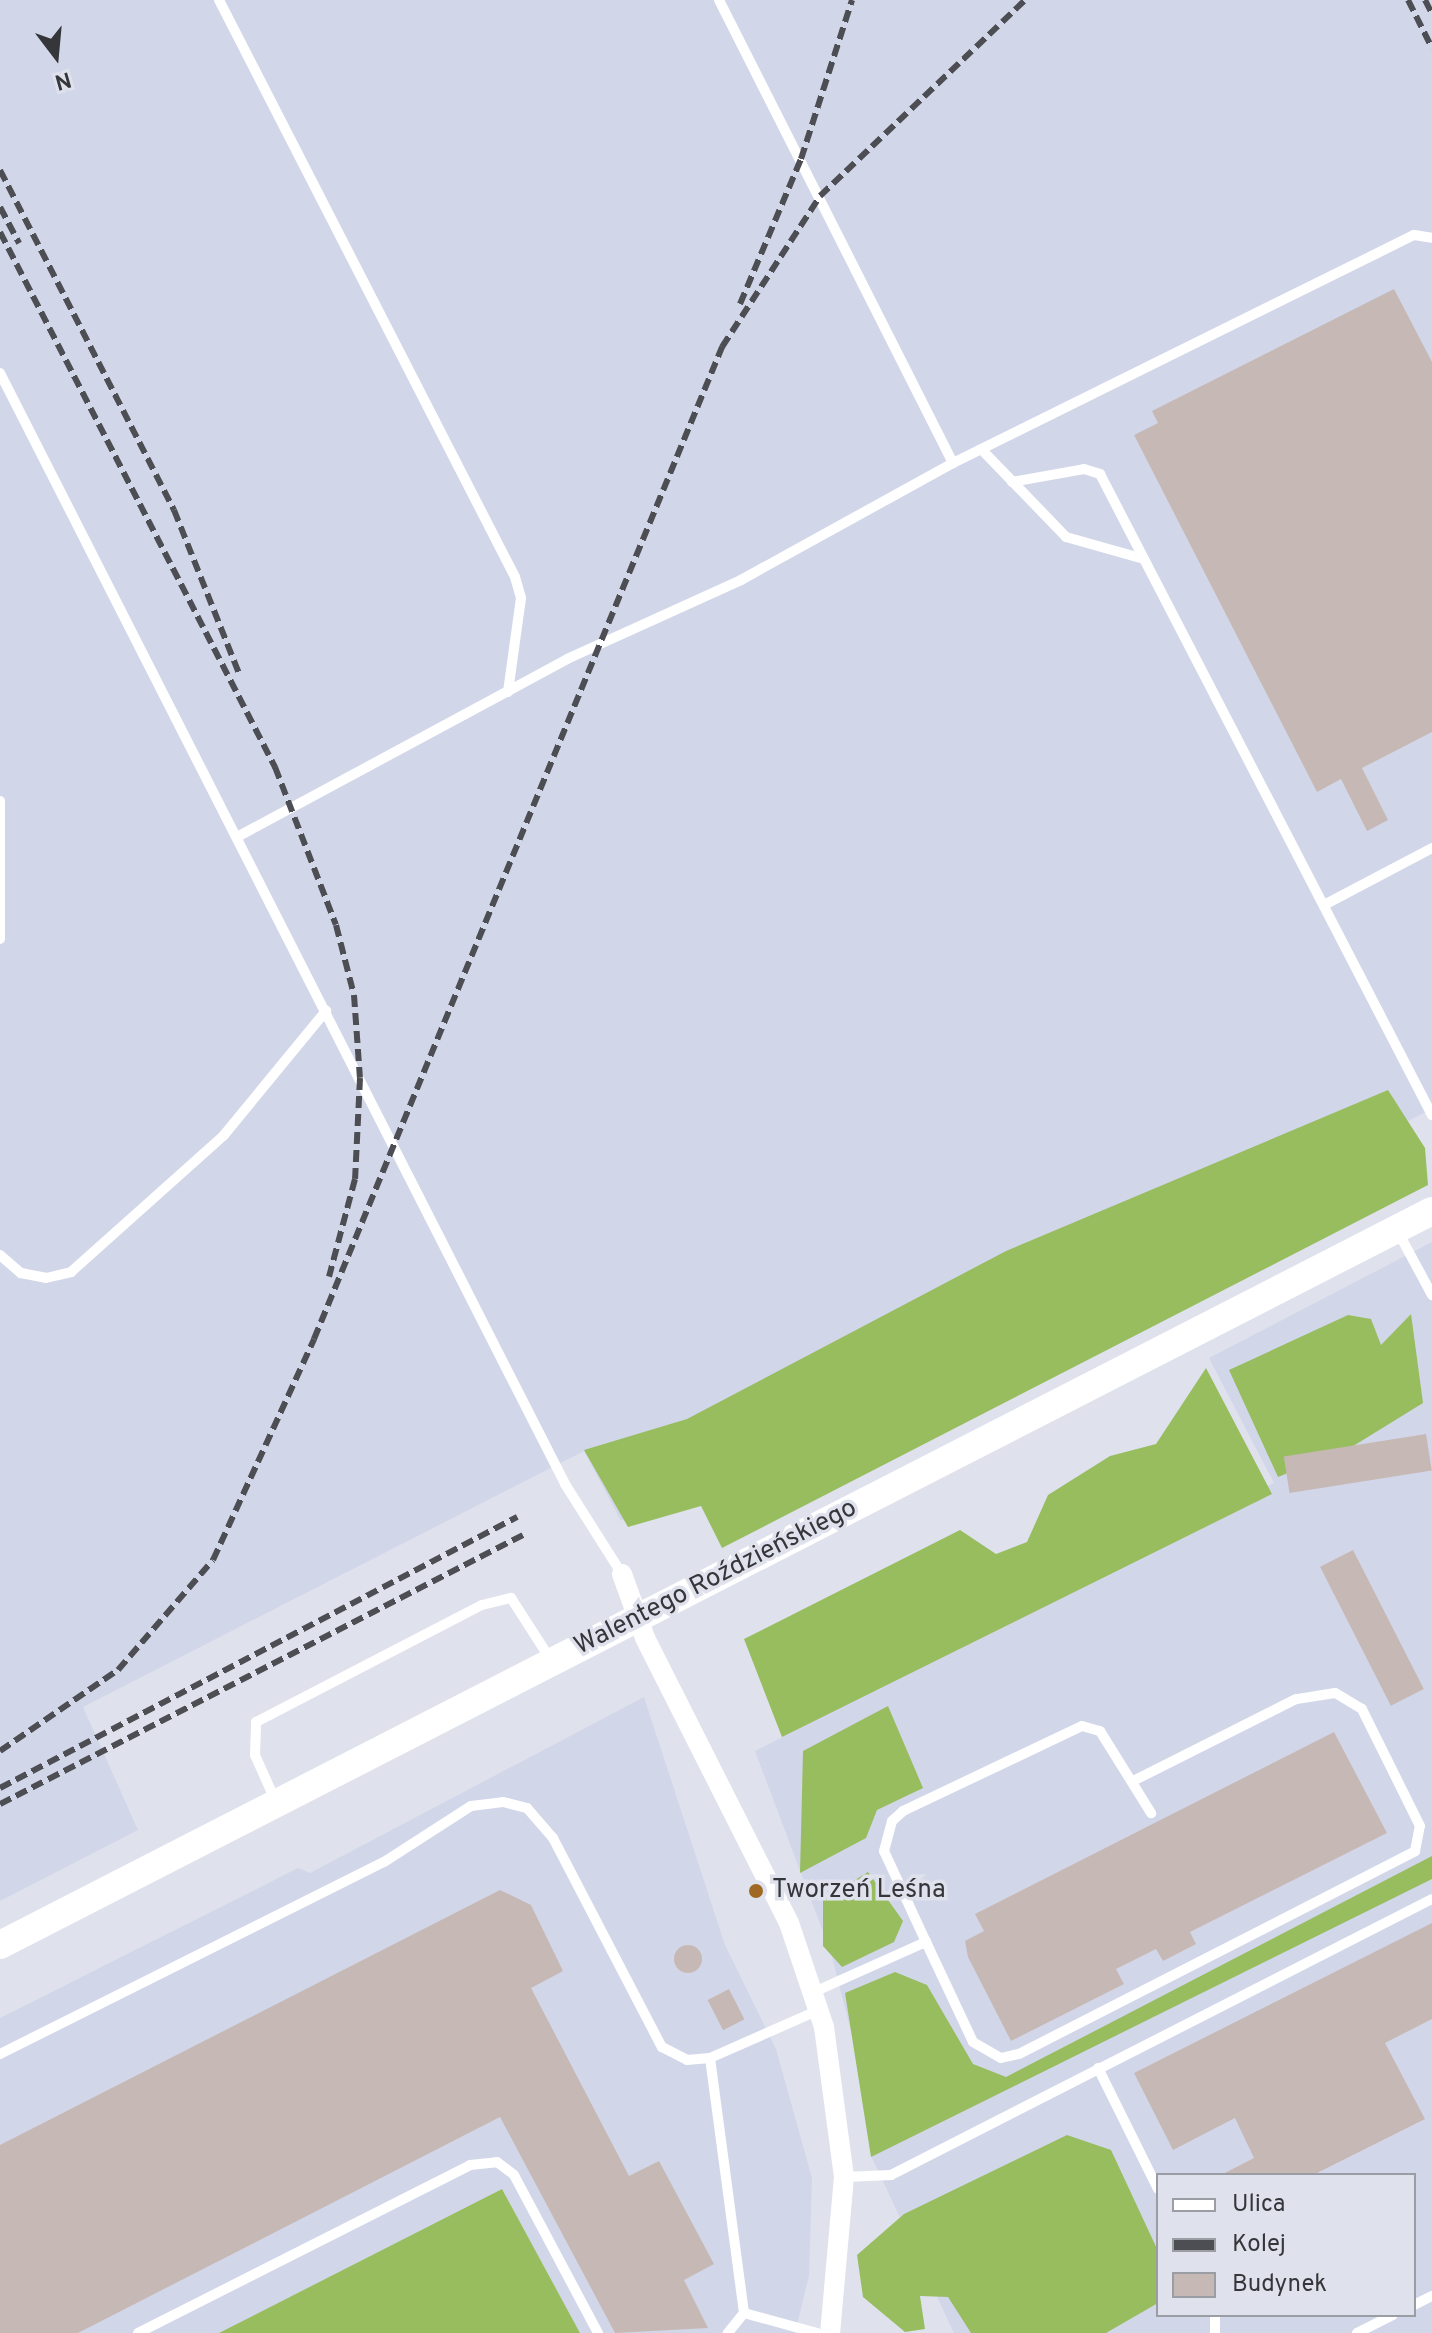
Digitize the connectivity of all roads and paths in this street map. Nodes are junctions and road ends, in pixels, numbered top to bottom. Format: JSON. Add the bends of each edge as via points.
{"nodes":[{"id":1,"x":219,"y":0,"type":"edge"},
{"id":2,"x":719,"y":0,"type":"edge"},
{"id":3,"x":1432,"y":238,"type":"edge"},
{"id":4,"x":0,"y":373,"type":"edge"},
{"id":5,"x":984,"y":452,"type":"junction"},
{"id":6,"x":953,"y":463,"type":"junction"},
{"id":7,"x":1012,"y":482,"type":"junction"},
{"id":8,"x":1144,"y":559,"type":"junction"},
{"id":9,"x":508,"y":692,"type":"junction"},
{"id":10,"x":0,"y":801,"type":"edge"},
{"id":11,"x":237,"y":837,"type":"junction"},
{"id":12,"x":1432,"y":848,"type":"edge"},
{"id":13,"x":1324,"y":905,"type":"junction"},
{"id":14,"x":0,"y":939,"type":"edge"},
{"id":15,"x":326,"y":1011,"type":"junction"},
{"id":16,"x":1432,"y":1115,"type":"edge"},
{"id":17,"x":1432,"y":1211,"type":"edge"},
{"id":18,"x":1397,"y":1229,"type":"junction"},
{"id":19,"x":0,"y":1255,"type":"edge"},
{"id":20,"x":1432,"y":1295,"type":"edge"},
{"id":21,"x":622,"y":1574,"type":"joint"},
{"id":22,"x":638,"y":1617,"type":"junction"},
{"id":23,"x":552,"y":1662,"type":"junction"},
{"id":24,"x":1135,"y":1780,"type":"junction"},
{"id":25,"x":277,"y":1803,"type":"junction"},
{"id":26,"x":1151,"y":1813,"type":"dead end"},
{"id":27,"x":1432,"y":1899,"type":"edge"},
{"id":28,"x":926,"y":1942,"type":"junction"},
{"id":29,"x":0,"y":1945,"type":"edge"},
{"id":30,"x":816,"y":2001,"type":"junction"},
{"id":31,"x":0,"y":2054,"type":"edge"},
{"id":32,"x":710,"y":2058,"type":"junction"},
{"id":33,"x":1098,"y":2068,"type":"junction"},
{"id":34,"x":844,"y":2177,"type":"junction"},
{"id":35,"x":1156,"y":2185,"type":"edge"},
{"id":36,"x":744,"y":2313,"type":"junction"},
{"id":37,"x":1389,"y":2317,"type":"edge"},
{"id":38,"x":138,"y":2333,"type":"edge"},
{"id":39,"x":598,"y":2333,"type":"edge"},
{"id":40,"x":728,"y":2333,"type":"edge"},
{"id":41,"x":817,"y":2333,"type":"edge"},
{"id":42,"x":830,"y":2333,"type":"edge"},
{"id":43,"x":1357,"y":2333,"type":"edge"}],
"edges":[{"from":1,"to":9,"type":"lane","via":[[515,577],[521,598]]},
{"from":2,"to":6,"type":"lane"},
{"from":3,"to":5,"type":"lane","via":[[1414,235]]},
{"from":4,"to":11,"type":"lane"},
{"from":5,"to":6,"type":"lane"},
{"from":5,"to":7,"type":"lane"},
{"from":6,"to":9,"type":"lane","via":[[741,580]]},
{"from":7,"to":8,"type":"lane","via":[[1066,537]]},
{"from":7,"to":8,"type":"lane","via":[[1084,469],[1100,474]]},
{"from":8,"to":13,"type":"lane"},
{"from":9,"to":11,"type":"lane"},
{"from":10,"to":14,"type":"lane"},
{"from":11,"to":15,"type":"lane"},
{"from":12,"to":13,"type":"lane"},
{"from":13,"to":16,"type":"lane"},
{"from":15,"to":19,"type":"lane","via":[[224,1135],[71,1272],[46,1278],[21,1273]]},
{"from":15,"to":21,"type":"lane","via":[[565,1484]]},
{"from":17,"to":18,"type":"street","name":"Walentego Roździeńskiego"},
{"from":18,"to":20,"type":"lane"},
{"from":18,"to":22,"type":"street","name":"Walentego Roździeńskiego"},
{"from":21,"to":22,"type":"street"},
{"from":22,"to":23,"type":"street","name":"Walentego Roździeńskiego"},
{"from":22,"to":30,"type":"street","via":[[773,1888]]},
{"from":23,"to":25,"type":"street","name":"Walentego Roździeńskiego"},
{"from":23,"to":25,"type":"lane","via":[[511,1598],[468,1612],[256,1722],[255,1755]]},
{"from":24,"to":26,"type":"lane"},
{"from":24,"to":28,"type":"lane","via":[[1100,1731],[1082,1726],[903,1811],[892,1821],[884,1851]]},
{"from":24,"to":28,"type":"lane","via":[[1296,1699],[1335,1693],[1362,1709],[1420,1826],[1415,1851],[1019,2054],[1001,2058],[973,2042]]},
{"from":25,"to":29,"type":"street","name":"Walentego Roździeńskiego"},
{"from":27,"to":33,"type":"lane"},
{"from":28,"to":30,"type":"lane"},
{"from":30,"to":32,"type":"lane"},
{"from":30,"to":34,"type":"street"},
{"from":31,"to":32,"type":"lane","via":[[384,1862],[471,1806],[503,1802],[527,1808],[553,1838],[662,2047],[687,2060]]},
{"from":32,"to":36,"type":"lane"},
{"from":33,"to":34,"type":"lane","via":[[891,2175]]},
{"from":33,"to":35,"type":"lane"},
{"from":34,"to":42,"type":"street"},
{"from":36,"to":40,"type":"lane"},
{"from":36,"to":41,"type":"lane"},
{"from":37,"to":43,"type":"lane"},
{"from":38,"to":39,"type":"lane","via":[[470,2165],[497,2162],[514,2175]]}]}
